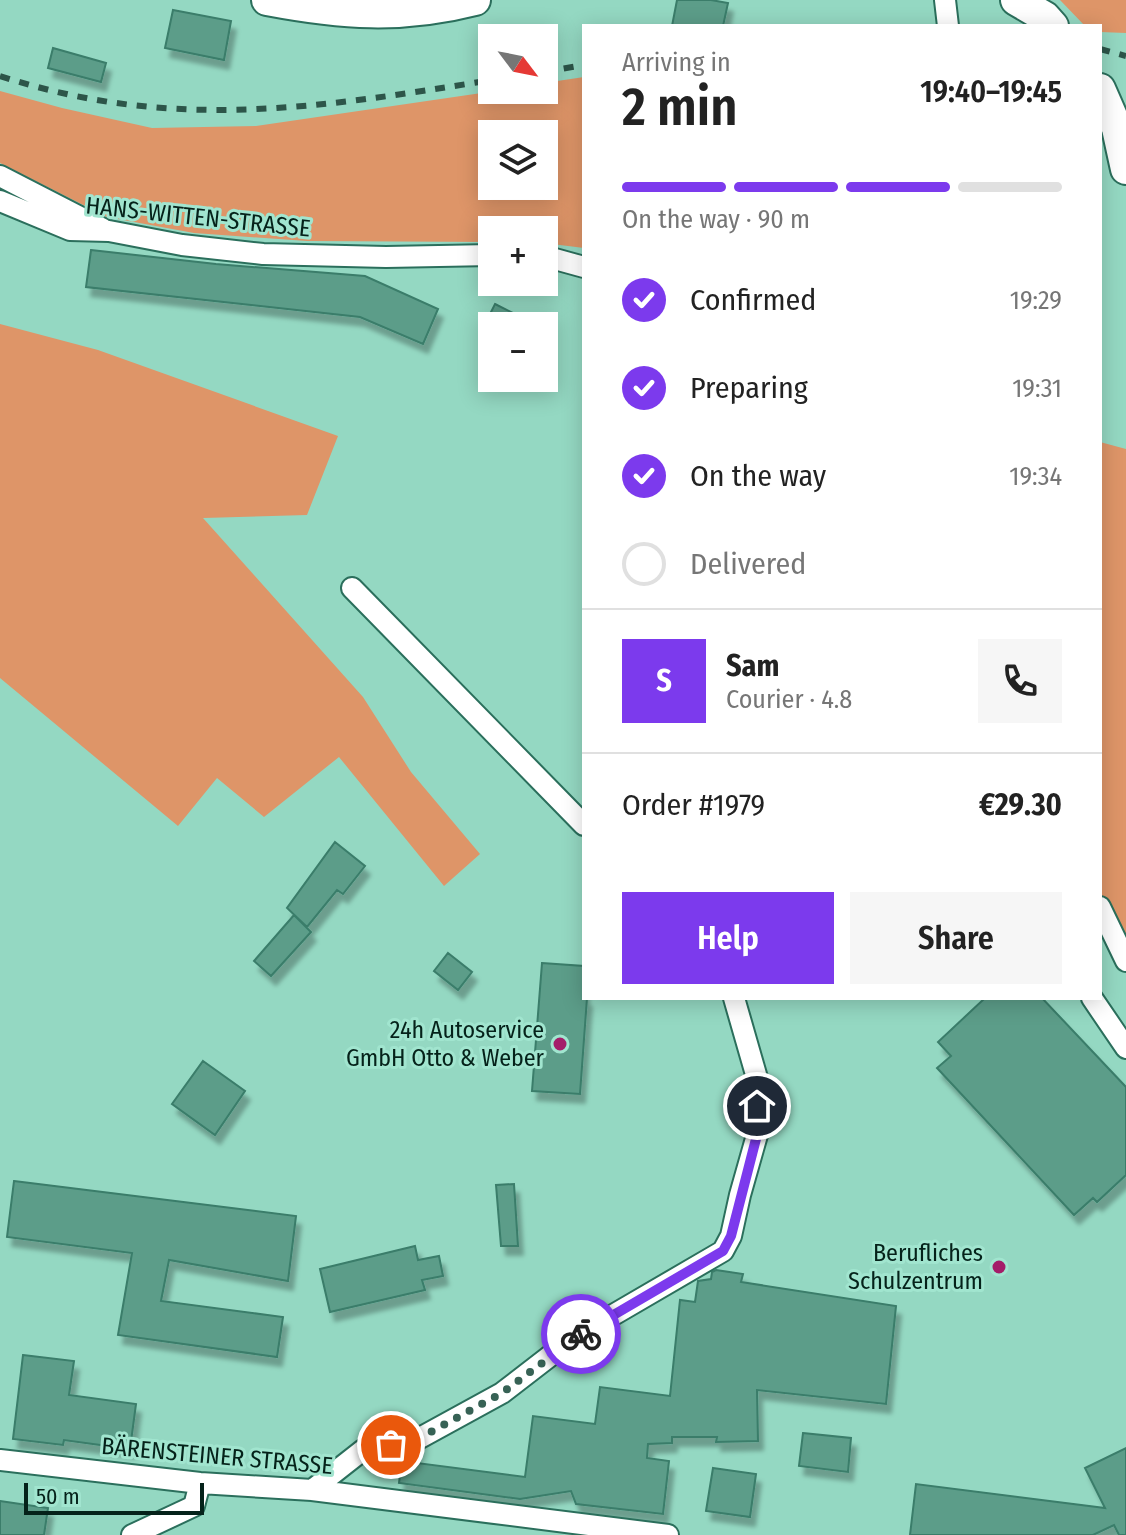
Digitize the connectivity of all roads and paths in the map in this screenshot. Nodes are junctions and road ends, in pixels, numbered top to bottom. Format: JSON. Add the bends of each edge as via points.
{"nodes":[{"id":1,"x":267,"y":0,"type":"edge"},
{"id":2,"x":475,"y":0,"type":"edge"},
{"id":3,"x":945,"y":0,"type":"edge"},
{"id":4,"x":1016,"y":0,"type":"edge"},
{"id":5,"x":948,"y":24,"type":"edge"},
{"id":6,"x":1051,"y":24,"type":"edge"},
{"id":7,"x":1102,"y":94,"type":"edge"},
{"id":8,"x":1126,"y":169,"type":"edge"},
{"id":9,"x":0,"y":176,"type":"edge"},
{"id":10,"x":0,"y":201,"type":"edge"},
{"id":11,"x":109,"y":231,"type":"junction"},
{"id":12,"x":478,"y":255,"type":"edge"},
{"id":13,"x":558,"y":260,"type":"edge"},
{"id":14,"x":582,"y":266,"type":"edge"},
{"id":15,"x":352,"y":588,"type":"dead end"},
{"id":16,"x":582,"y":823,"type":"edge"},
{"id":17,"x":1102,"y":911,"type":"edge"},
{"id":18,"x":1126,"y":961,"type":"edge"},
{"id":19,"x":735,"y":1000,"type":"edge"},
{"id":20,"x":1093,"y":1000,"type":"edge"},
{"id":21,"x":1126,"y":1048,"type":"edge"},
{"id":22,"x":0,"y":1460,"type":"edge"},
{"id":23,"x":200,"y":1483,"type":"junction"},
{"id":24,"x":312,"y":1490,"type":"junction"},
{"id":25,"x":132,"y":1535,"type":"edge"},
{"id":26,"x":668,"y":1535,"type":"edge"}],
"edges":[{"from":1,"to":2,"type":"main road","via":[[399,14]]},
{"from":3,"to":5,"type":"street"},
{"from":4,"to":6,"type":"main road"},
{"from":7,"to":8,"type":"main road"},
{"from":9,"to":11,"type":"street"},
{"from":10,"to":11,"type":"street","name":"HANS-WITTEN-STRASSE","via":[[70,230]]},
{"from":11,"to":12,"type":"street","name":"HANS-WITTEN-STRASSE","via":[[263,254]]},
{"from":13,"to":14,"type":"street"},
{"from":15,"to":16,"type":"street"},
{"from":17,"to":18,"type":"street"},
{"from":19,"to":24,"type":"street","via":[[757,1078],[757,1135],[723,1251],[572,1339],[502,1393],[418,1439],[363,1450]]},
{"from":20,"to":21,"type":"street"},
{"from":22,"to":23,"type":"street","name":"BÄRENSTEINER STRASSE"},
{"from":23,"to":24,"type":"street","name":"BÄRENSTEINER STRASSE"},
{"from":23,"to":25,"type":"street","via":[[194,1506]]},
{"from":24,"to":26,"type":"street","name":"BÄRENSTEINER STRASSE"}]}
